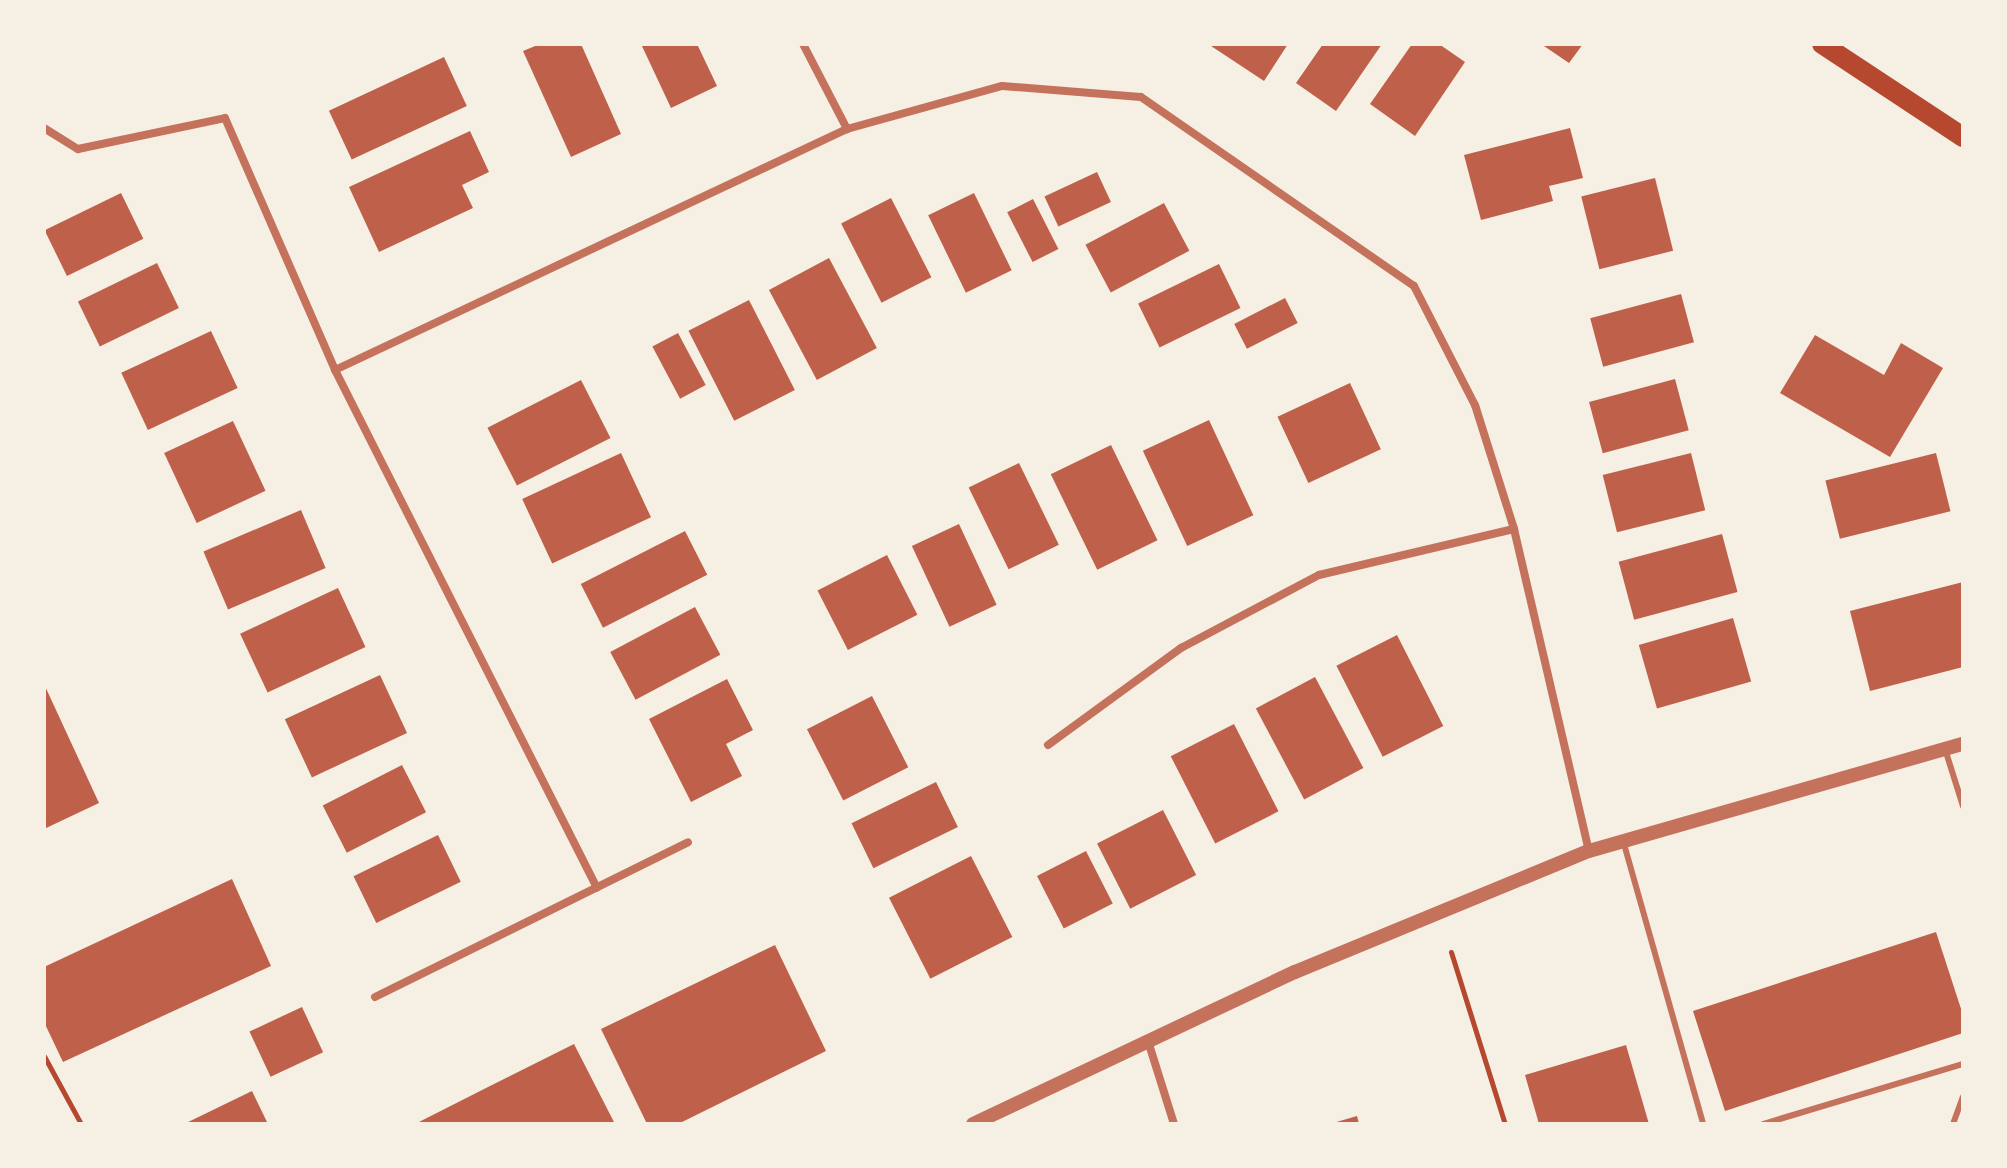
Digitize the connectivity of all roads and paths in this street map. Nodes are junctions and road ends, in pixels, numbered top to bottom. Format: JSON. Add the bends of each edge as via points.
{"nodes":[{"id":1,"x":803,"y":44,"type":"edge"},
{"id":2,"x":1822,"y":44,"type":"edge"},
{"id":3,"x":44,"y":128,"type":"edge"},
{"id":4,"x":847,"y":129,"type":"junction"},
{"id":5,"x":1963,"y":137,"type":"edge"},
{"id":6,"x":335,"y":370,"type":"junction"},
{"id":7,"x":1514,"y":529,"type":"junction"},
{"id":8,"x":1963,"y":744,"type":"edge"},
{"id":9,"x":1048,"y":745,"type":"dead end"},
{"id":10,"x":1945,"y":749,"type":"junction"},
{"id":11,"x":1963,"y":806,"type":"edge"},
{"id":12,"x":1623,"y":840,"type":"junction"},
{"id":13,"x":688,"y":842,"type":"dead end"},
{"id":14,"x":1589,"y":851,"type":"junction"},
{"id":15,"x":597,"y":888,"type":"junction"},
{"id":16,"x":1438,"y":912,"type":"junction"},
{"id":17,"x":375,"y":997,"type":"dead end"},
{"id":18,"x":1148,"y":1041,"type":"junction"},
{"id":19,"x":44,"y":1056,"type":"edge"},
{"id":20,"x":1963,"y":1064,"type":"edge"},
{"id":21,"x":1963,"y":1097,"type":"edge"},
{"id":22,"x":81,"y":1124,"type":"edge"},
{"id":23,"x":973,"y":1124,"type":"edge"},
{"id":24,"x":1174,"y":1124,"type":"edge"},
{"id":25,"x":1505,"y":1124,"type":"edge"},
{"id":26,"x":1703,"y":1124,"type":"edge"},
{"id":27,"x":1763,"y":1124,"type":"edge"},
{"id":28,"x":1953,"y":1124,"type":"edge"}],
"edges":[{"from":1,"to":4,"type":"street"},
{"from":2,"to":5,"type":"main road"},
{"from":3,"to":6,"type":"street","via":[[78,149],[225,118]]},
{"from":4,"to":6,"type":"street"},
{"from":4,"to":7,"type":"street","via":[[1002,86],[1141,97],[1414,286],[1475,405]]},
{"from":6,"to":15,"type":"street"},
{"from":7,"to":9,"type":"street","via":[[1319,575],[1181,648]]},
{"from":7,"to":14,"type":"street"},
{"from":8,"to":10,"type":"street"},
{"from":10,"to":11,"type":"lane"},
{"from":10,"to":12,"type":"street"},
{"from":12,"to":14,"type":"street"},
{"from":12,"to":26,"type":"lane"},
{"from":13,"to":15,"type":"street"},
{"from":14,"to":16,"type":"street"},
{"from":15,"to":17,"type":"street"},
{"from":16,"to":18,"type":"street"},
{"from":16,"to":25,"type":"path"},
{"from":18,"to":23,"type":"street"},
{"from":18,"to":24,"type":"street"},
{"from":19,"to":22,"type":"path"},
{"from":20,"to":27,"type":"lane"},
{"from":21,"to":28,"type":"lane"}]}
